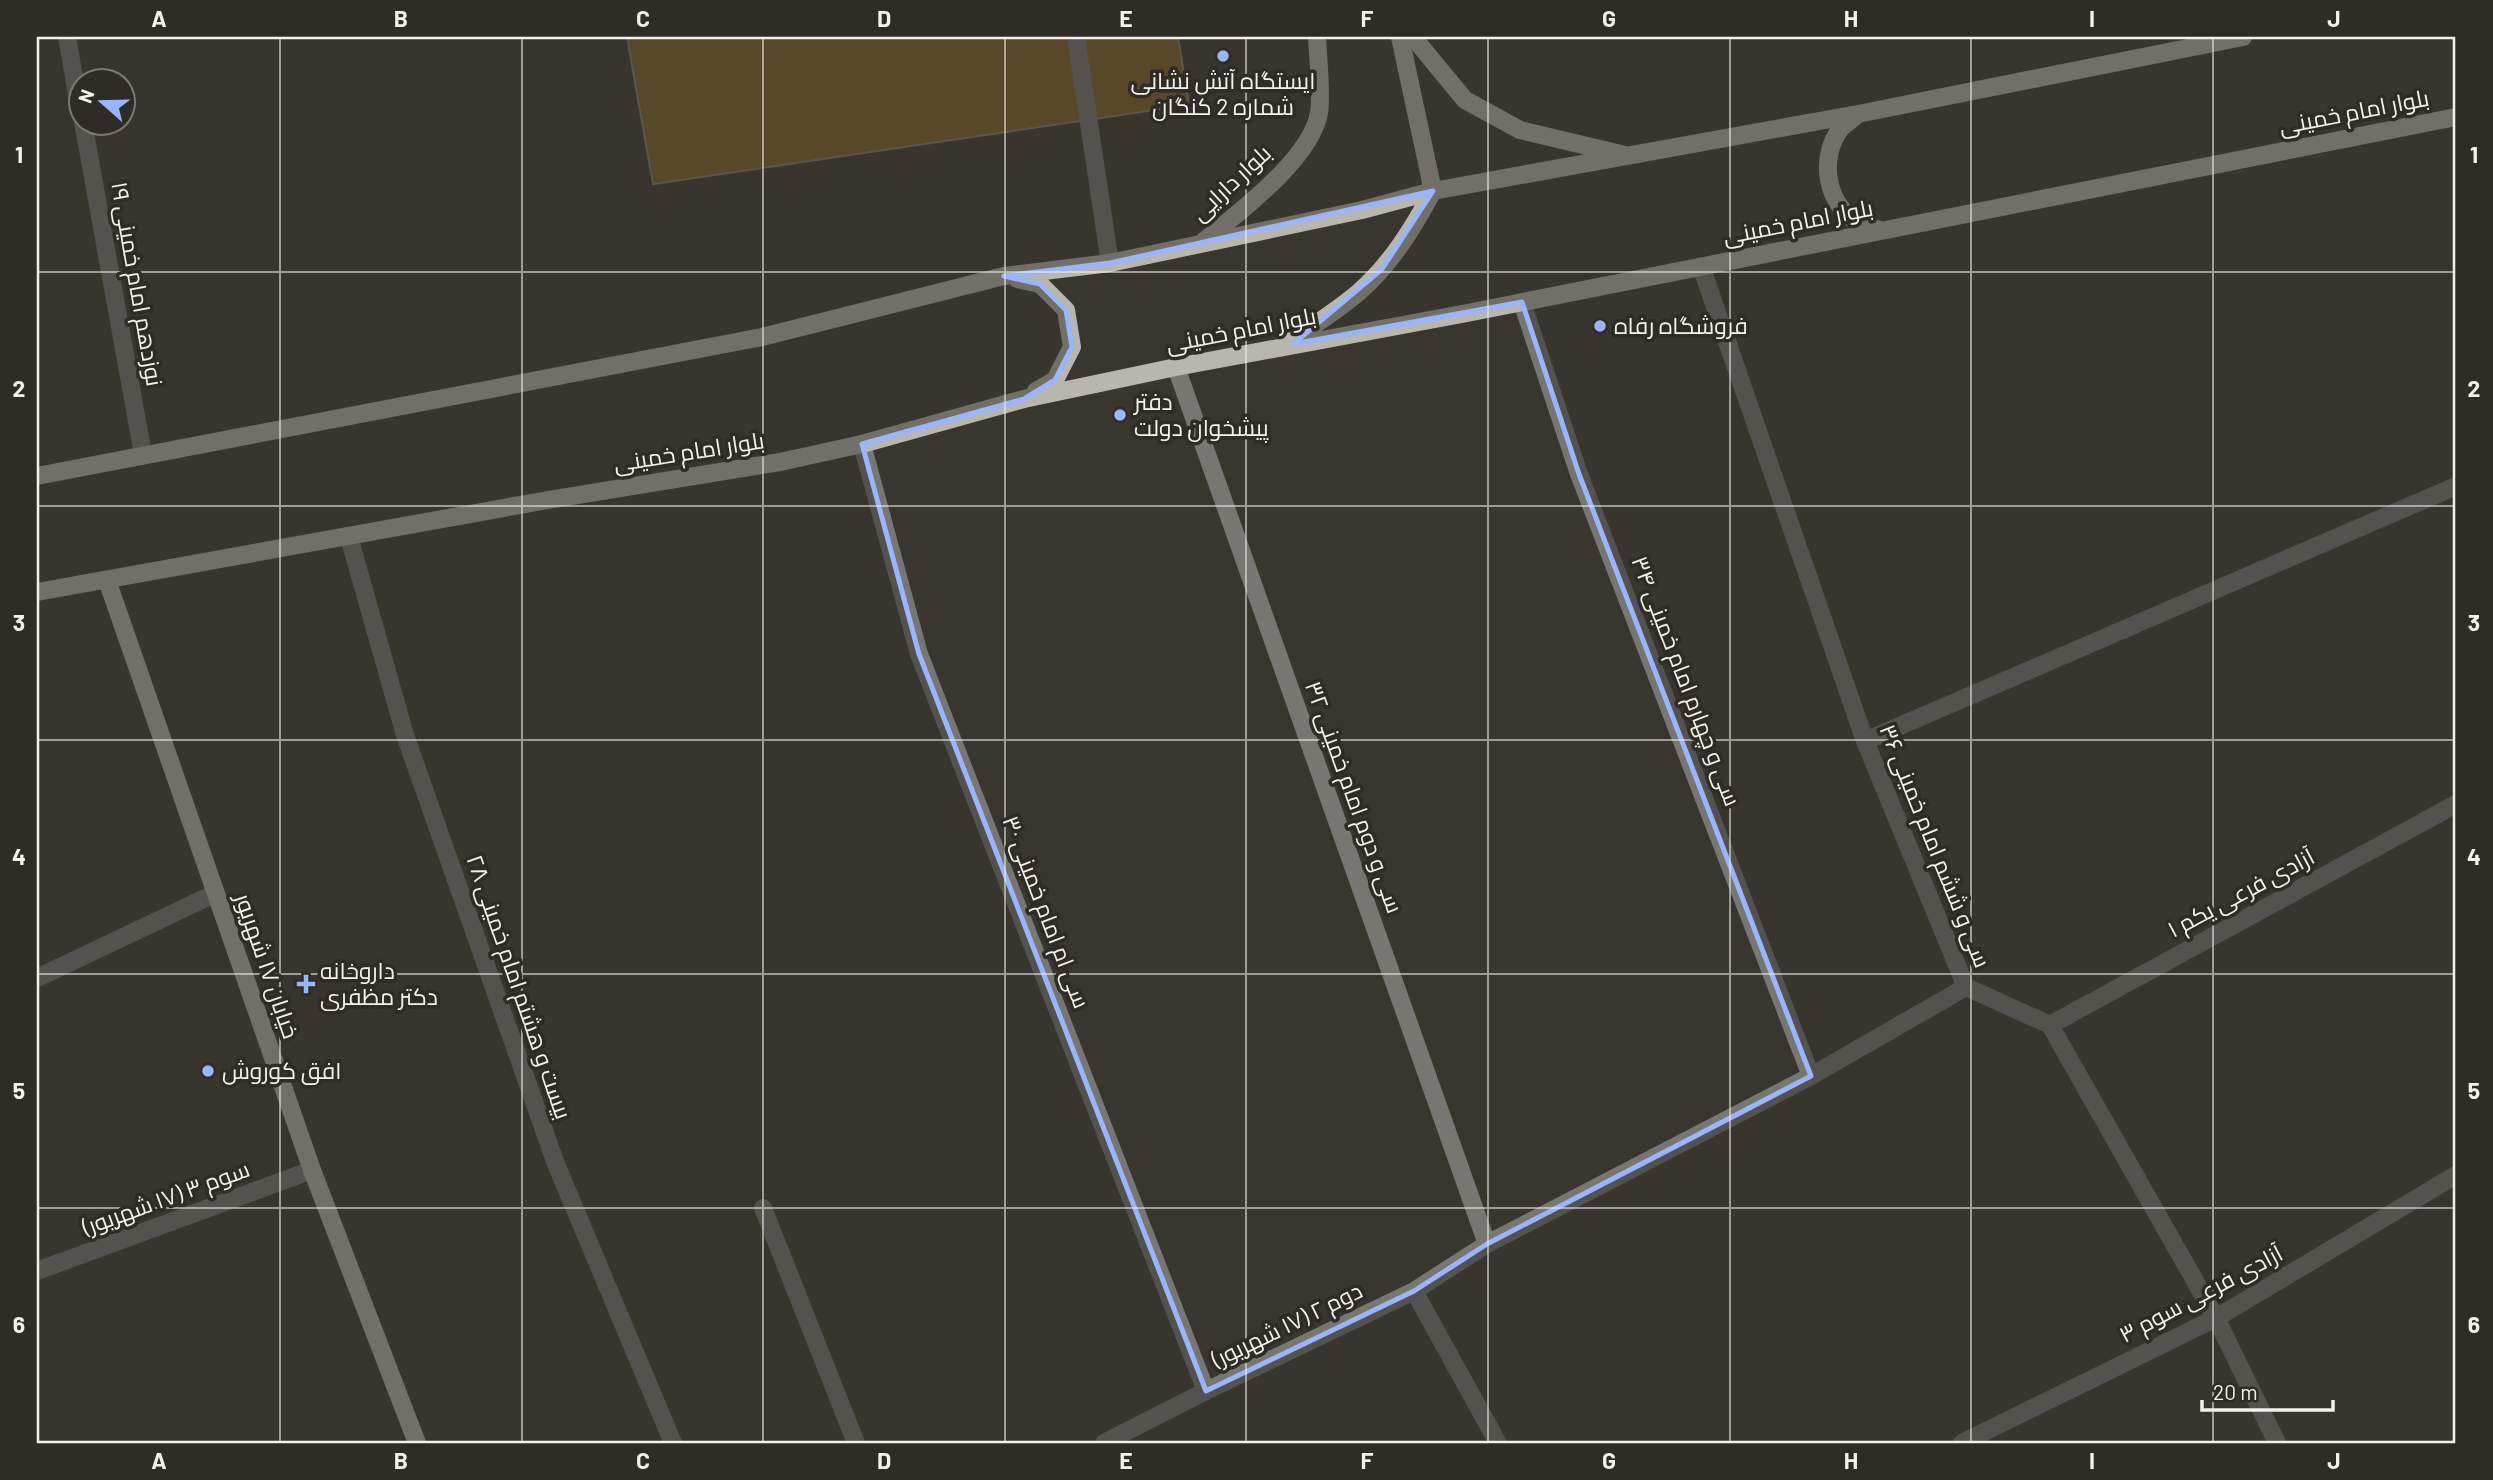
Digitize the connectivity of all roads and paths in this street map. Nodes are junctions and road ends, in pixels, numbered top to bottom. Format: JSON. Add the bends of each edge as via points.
{"nodes":[{"id":1,"x":67,"y":37,"type":"edge"},
{"id":2,"x":1076,"y":37,"type":"edge"},
{"id":3,"x":1317,"y":37,"type":"edge"},
{"id":4,"x":1400,"y":37,"type":"edge"},
{"id":5,"x":1413,"y":37,"type":"edge"},
{"id":6,"x":2243,"y":37,"type":"edge"},
{"id":7,"x":2195,"y":41,"type":"edge"},
{"id":8,"x":72,"y":66,"type":"edge"},
{"id":9,"x":1858,"y":114,"type":"junction"},
{"id":10,"x":2455,"y":120,"type":"edge"},
{"id":11,"x":85,"y":136,"type":"edge"},
{"id":12,"x":1632,"y":157,"type":"junction"},
{"id":13,"x":1433,"y":191,"type":"junction"},
{"id":14,"x":1880,"y":230,"type":"junction"},
{"id":15,"x":1199,"y":245,"type":"junction"},
{"id":16,"x":1110,"y":264,"type":"junction"},
{"id":17,"x":1701,"y":266,"type":"junction"},
{"id":18,"x":1004,"y":276,"type":"junction"},
{"id":19,"x":1522,"y":302,"type":"junction"},
{"id":20,"x":1282,"y":346,"type":"junction"},
{"id":21,"x":1176,"y":367,"type":"junction"},
{"id":22,"x":1024,"y":399,"type":"junction"},
{"id":23,"x":862,"y":444,"type":"junction"},
{"id":24,"x":143,"y":454,"type":"junction"},
{"id":25,"x":37,"y":476,"type":"edge"},
{"id":26,"x":2456,"y":486,"type":"edge"},
{"id":27,"x":349,"y":537,"type":"junction"},
{"id":28,"x":107,"y":580,"type":"junction"},
{"id":29,"x":37,"y":592,"type":"edge"},
{"id":30,"x":1865,"y":741,"type":"junction"},
{"id":31,"x":2456,"y":804,"type":"edge"},
{"id":32,"x":216,"y":893,"type":"junction"},
{"id":33,"x":37,"y":978,"type":"edge"},
{"id":34,"x":1966,"y":987,"type":"junction"},
{"id":35,"x":2050,"y":1025,"type":"junction"},
{"id":36,"x":1811,"y":1076,"type":"junction"},
{"id":37,"x":312,"y":1170,"type":"junction"},
{"id":38,"x":2456,"y":1175,"type":"edge"},
{"id":39,"x":763,"y":1208,"type":"dead end"},
{"id":40,"x":1486,"y":1244,"type":"junction"},
{"id":41,"x":37,"y":1271,"type":"edge"},
{"id":42,"x":1414,"y":1291,"type":"junction"},
{"id":43,"x":2216,"y":1318,"type":"junction"},
{"id":44,"x":1206,"y":1391,"type":"junction"},
{"id":45,"x":417,"y":1443,"type":"edge"},
{"id":46,"x":673,"y":1443,"type":"edge"},
{"id":47,"x":856,"y":1443,"type":"edge"},
{"id":48,"x":1104,"y":1443,"type":"edge"},
{"id":49,"x":1498,"y":1443,"type":"edge"},
{"id":50,"x":1962,"y":1443,"type":"edge"},
{"id":51,"x":2277,"y":1443,"type":"edge"}],
"edges":[{"from":1,"to":8,"type":"street"},
{"from":2,"to":16,"type":"street"},
{"from":3,"to":15,"type":"main road","name":"بلوار دارایی","via":[[1319,114],[1308,141],[1254,200]]},
{"from":4,"to":13,"type":"main road"},
{"from":5,"to":12,"type":"main road","via":[[1465,100],[1520,130]]},
{"from":6,"to":7,"type":"main road"},
{"from":7,"to":9,"type":"main road"},
{"from":9,"to":12,"type":"main road"},
{"from":9,"to":14,"type":"main road","via":[[1842,128],[1831,148],[1827,169],[1831,191],[1842,209],[1860,223]]},
{"from":10,"to":14,"type":"main road","name":"بلوار امام خمینی"},
{"from":11,"to":24,"type":"street","name":"نوزدهم امام خمینی ۱۹"},
{"from":12,"to":13,"type":"main road"},
{"from":13,"to":15,"type":"main road"},
{"from":13,"to":20,"type":"main road","via":[[1382,269],[1336,310]]},
{"from":14,"to":17,"type":"main road","name":"بلوار امام خمینی"},
{"from":15,"to":16,"type":"main road"},
{"from":16,"to":18,"type":"main road"},
{"from":17,"to":19,"type":"main road","name":"بلوار امام خمینی"},
{"from":17,"to":30,"type":"street","name":"سی و ششم امام خمینی ۳۶"},
{"from":18,"to":22,"type":"main road","via":[[1040,284],[1066,310],[1072,347],[1055,380]]},
{"from":18,"to":24,"type":"main road","via":[[762,337]]},
{"from":19,"to":20,"type":"main road","name":"بلوار امام خمینی"},
{"from":19,"to":36,"type":"street","name":"سی و چهارم امام خمینی ۳۴","via":[[1579,474]]},
{"from":20,"to":21,"type":"main road","name":"بلوار امام خمینی"},
{"from":21,"to":22,"type":"main road","name":"بلوار امام خمینی"},
{"from":21,"to":40,"type":"street","name":"سی و دوم امام خمینی ۳۲"},
{"from":22,"to":23,"type":"main road","name":"بلوار امام خمینی"},
{"from":23,"to":27,"type":"main road","name":"بلوار امام خمینی"},
{"from":23,"to":44,"type":"street","name":"سی ام امام خمینی ۳۰","via":[[919,654]]},
{"from":24,"to":25,"type":"main road"},
{"from":26,"to":30,"type":"street"},
{"from":27,"to":28,"type":"main road","name":"بلوار امام خمینی"},
{"from":27,"to":46,"type":"street","name":"بیست و هشتم امام خمینی ۲۸","via":[[405,735],[556,1164]]},
{"from":28,"to":29,"type":"main road","name":"بلوار امام خمینی"},
{"from":28,"to":32,"type":"main road","name":"خیابان ۱۷ شهریور"},
{"from":30,"to":34,"type":"street","name":"سی و ششم امام خمینی ۳۶"},
{"from":31,"to":35,"type":"street","name":"آزادی فرعی یکم ۱"},
{"from":32,"to":33,"type":"street"},
{"from":32,"to":37,"type":"main road","name":"خیابان ۱۷ شهریور"},
{"from":34,"to":35,"type":"street","name":"سی و ششم امام خمینی ۳۶"},
{"from":34,"to":36,"type":"street","name":"دوم ۲ (۱۷ شهریور)"},
{"from":35,"to":43,"type":"street"},
{"from":36,"to":40,"type":"street","name":"دوم ۲ (۱۷ شهریور)"},
{"from":37,"to":41,"type":"street","name":"سوم ۳ (۱۷ شهریور)"},
{"from":37,"to":45,"type":"main road","name":"خیابان ۱۷ شهریور"},
{"from":38,"to":43,"type":"street","name":"آزادی فرعی سوم ۳"},
{"from":39,"to":47,"type":"street"},
{"from":40,"to":42,"type":"street","name":"دوم ۲ (۱۷ شهریور)"},
{"from":42,"to":44,"type":"street","name":"دوم ۲ (۱۷ شهریور)"},
{"from":42,"to":49,"type":"street"},
{"from":43,"to":50,"type":"street","name":"آزادی فرعی سوم ۳"},
{"from":43,"to":51,"type":"street"},
{"from":44,"to":48,"type":"street","name":"دوم ۲ (۱۷ شهریور)"}]}
